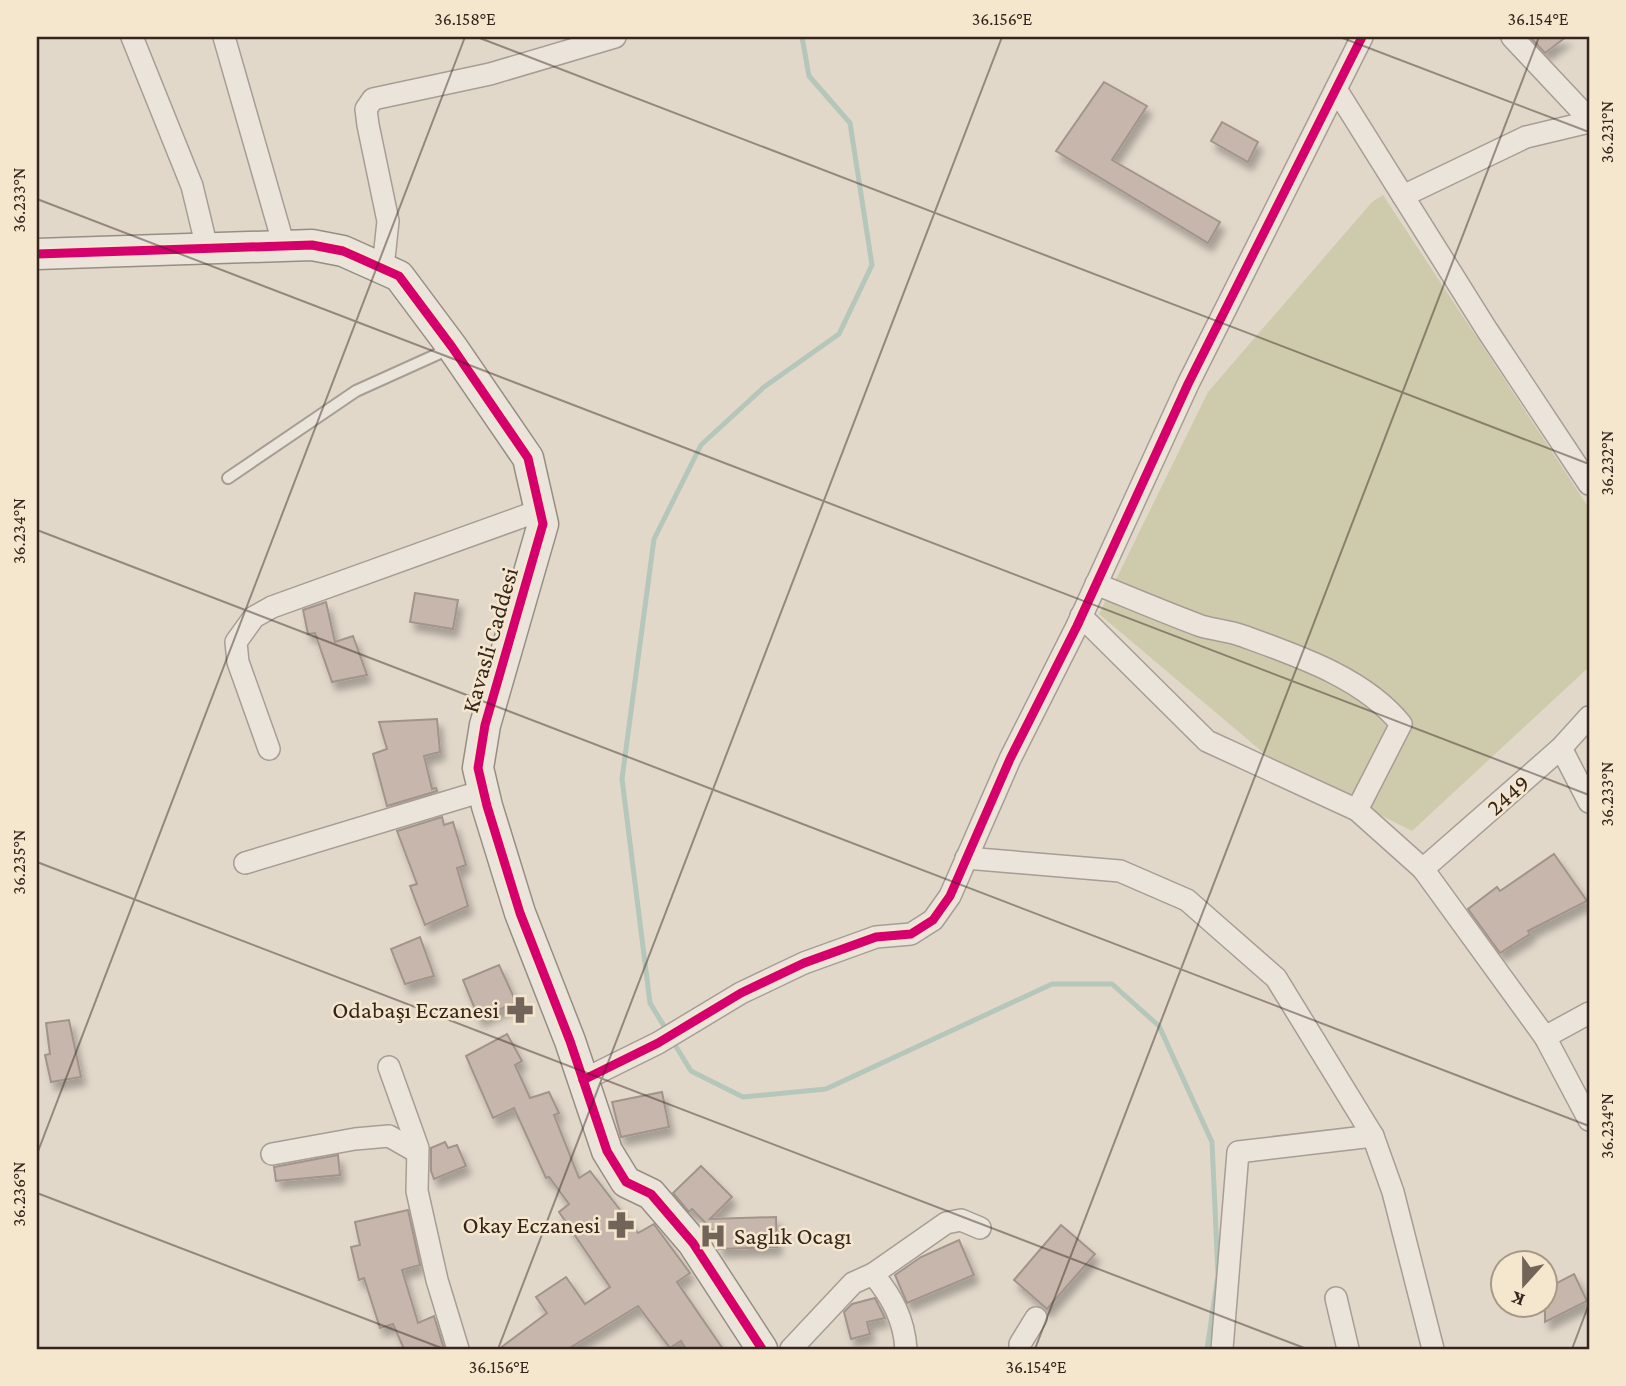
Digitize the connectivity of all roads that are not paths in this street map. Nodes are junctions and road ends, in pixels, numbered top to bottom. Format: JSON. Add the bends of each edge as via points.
{"nodes":[{"id":1,"x":132,"y":37,"type":"edge"},
{"id":2,"x":224,"y":37,"type":"edge"},
{"id":3,"x":615,"y":37,"type":"edge"},
{"id":4,"x":1362,"y":37,"type":"edge"},
{"id":5,"x":1512,"y":37,"type":"edge"},
{"id":6,"x":1336,"y":89,"type":"junction"},
{"id":7,"x":1589,"y":120,"type":"edge"},
{"id":8,"x":1403,"y":196,"type":"junction"},
{"id":9,"x":284,"y":246,"type":"junction"},
{"id":10,"x":207,"y":248,"type":"junction"},
{"id":11,"x":37,"y":254,"type":"edge"},
{"id":12,"x":383,"y":268,"type":"junction"},
{"id":13,"x":452,"y":347,"type":"junction"},
{"id":14,"x":228,"y":478,"type":"dead end"},
{"id":15,"x":1589,"y":484,"type":"edge"},
{"id":16,"x":541,"y":510,"type":"junction"},
{"id":17,"x":1096,"y":584,"type":"junction"},
{"id":18,"x":1082,"y":616,"type":"junction"},
{"id":19,"x":1589,"y":717,"type":"edge"},
{"id":20,"x":1561,"y":748,"type":"junction"},
{"id":21,"x":269,"y":749,"type":"dead end"},
{"id":22,"x":483,"y":791,"type":"junction"},
{"id":23,"x":1589,"y":802,"type":"edge"},
{"id":24,"x":1357,"y":810,"type":"junction"},
{"id":25,"x":966,"y":858,"type":"junction"},
{"id":26,"x":245,"y":863,"type":"dead end"},
{"id":27,"x":1423,"y":869,"type":"junction"},
{"id":28,"x":1589,"y":1013,"type":"edge"},
{"id":29,"x":1545,"y":1037,"type":"junction"},
{"id":30,"x":389,"y":1067,"type":"dead end"},
{"id":31,"x":583,"y":1080,"type":"junction"},
{"id":32,"x":1589,"y":1120,"type":"edge"},
{"id":33,"x":1373,"y":1136,"type":"junction"},
{"id":34,"x":417,"y":1152,"type":"junction"},
{"id":35,"x":272,"y":1154,"type":"dead end"},
{"id":36,"x":980,"y":1228,"type":"dead end"},
{"id":37,"x":873,"y":1274,"type":"junction"},
{"id":38,"x":1336,"y":1298,"type":"dead end"},
{"id":39,"x":1036,"y":1318,"type":"dead end"},
{"id":40,"x":458,"y":1349,"type":"edge"},
{"id":41,"x":762,"y":1349,"type":"edge"},
{"id":42,"x":791,"y":1349,"type":"edge"},
{"id":43,"x":906,"y":1349,"type":"edge"},
{"id":44,"x":1020,"y":1349,"type":"edge"},
{"id":45,"x":1222,"y":1349,"type":"edge"},
{"id":46,"x":1348,"y":1349,"type":"edge"},
{"id":47,"x":1433,"y":1349,"type":"edge"}],
"edges":[{"from":1,"to":10,"type":"street","via":[[192,186]]},
{"from":2,"to":9,"type":"street"},
{"from":3,"to":12,"type":"street","via":[[490,74],[373,99],[366,109],[388,221]]},
{"from":4,"to":6,"type":"street"},
{"from":5,"to":7,"type":"street"},
{"from":6,"to":8,"type":"street"},
{"from":6,"to":17,"type":"street","via":[[1188,384]]},
{"from":7,"to":8,"type":"street","via":[[1526,137]]},
{"from":8,"to":15,"type":"street"},
{"from":9,"to":10,"type":"street","name":"Kavasli Caddesi"},
{"from":9,"to":12,"type":"street","name":"Kavasli Caddesi","via":[[344,251]]},
{"from":10,"to":11,"type":"street","name":"Kavasli Caddesi"},
{"from":12,"to":13,"type":"street","name":"Kavasli Caddesi","via":[[399,276]]},
{"from":13,"to":14,"type":"lane","via":[[356,391]]},
{"from":13,"to":16,"type":"street","name":"Kavasli Caddesi","via":[[528,458]]},
{"from":16,"to":21,"type":"street","via":[[254,617],[236,642],[238,662]]},
{"from":16,"to":22,"type":"street","name":"Kavasli Caddesi","via":[[543,524],[485,725],[478,768]]},
{"from":17,"to":18,"type":"street"},
{"from":17,"to":24,"type":"street","via":[[1307,661],[1357,685],[1391,711],[1401,724]]},
{"from":18,"to":24,"type":"street","via":[[1208,741]]},
{"from":18,"to":25,"type":"street","via":[[1010,758]]},
{"from":19,"to":20,"type":"street","name":"2449"},
{"from":20,"to":23,"type":"street"},
{"from":20,"to":27,"type":"street","name":"2449"},
{"from":22,"to":26,"type":"street"},
{"from":22,"to":31,"type":"street","name":"Kavasli Caddesi","via":[[520,913]]},
{"from":24,"to":27,"type":"street"},
{"from":25,"to":31,"type":"street","via":[[950,896],[933,920],[911,934],[876,937],[804,963]]},
{"from":25,"to":33,"type":"street","via":[[1120,871],[1187,900],[1276,978]]},
{"from":27,"to":29,"type":"street"},
{"from":28,"to":29,"type":"street"},
{"from":29,"to":32,"type":"street"},
{"from":30,"to":34,"type":"street"},
{"from":31,"to":41,"type":"street","name":"Kavasli Caddesi","via":[[607,1151],[626,1182],[650,1194],[693,1243]]},
{"from":33,"to":45,"type":"street","via":[[1238,1152]]},
{"from":33,"to":47,"type":"street"},
{"from":34,"to":35,"type":"street","via":[[389,1136]]},
{"from":34,"to":40,"type":"street","via":[[417,1191]]},
{"from":36,"to":37,"type":"street","via":[[961,1220],[946,1223]]},
{"from":37,"to":42,"type":"street","via":[[853,1283]]},
{"from":37,"to":43,"type":"street","via":[[890,1294],[904,1327]]},
{"from":38,"to":46,"type":"street"},
{"from":39,"to":44,"type":"street"}]}
